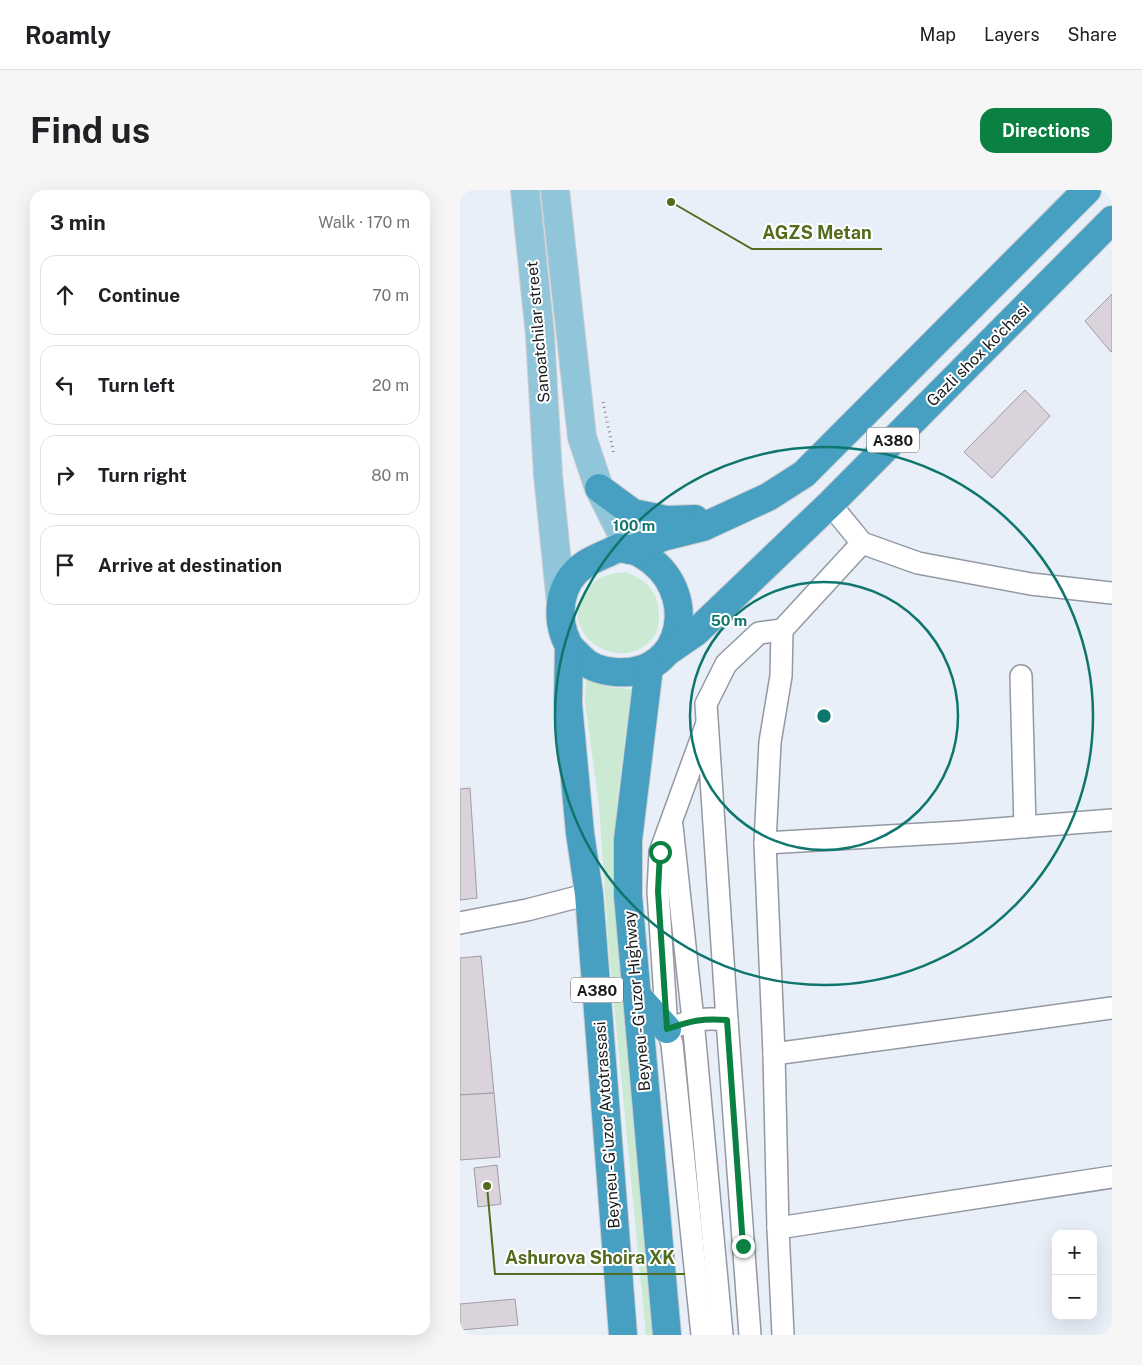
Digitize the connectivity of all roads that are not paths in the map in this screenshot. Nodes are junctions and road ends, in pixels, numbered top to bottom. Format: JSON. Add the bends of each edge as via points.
{"nodes":[{"id":1,"x":525,"y":190,"type":"edge"},
{"id":2,"x":555,"y":190,"type":"edge"},
{"id":3,"x":1087,"y":190,"type":"edge"},
{"id":4,"x":1112,"y":220,"type":"edge"},
{"id":5,"x":599,"y":488,"type":"junction"},
{"id":6,"x":830,"y":504,"type":"junction"},
{"id":7,"x":726,"y":516,"type":"junction"},
{"id":8,"x":862,"y":543,"type":"junction"},
{"id":9,"x":630,"y":550,"type":"junction"},
{"id":10,"x":1112,"y":593,"type":"edge"},
{"id":11,"x":560,"y":603,"type":"junction"},
{"id":12,"x":782,"y":630,"type":"junction"},
{"id":13,"x":569,"y":646,"type":"junction"},
{"id":14,"x":658,"y":659,"type":"junction"},
{"id":15,"x":1021,"y":676,"type":"dead end"},
{"id":16,"x":707,"y":723,"type":"junction"},
{"id":17,"x":1112,"y":820,"type":"edge"},
{"id":18,"x":671,"y":821,"type":"junction"},
{"id":19,"x":1025,"y":827,"type":"junction"},
{"id":20,"x":765,"y":843,"type":"junction"},
{"id":21,"x":589,"y":894,"type":"junction"},
{"id":22,"x":460,"y":923,"type":"edge"},
{"id":23,"x":637,"y":996,"type":"junction"},
{"id":24,"x":1112,"y":1008,"type":"edge"},
{"id":25,"x":693,"y":1020,"type":"junction"},
{"id":26,"x":727,"y":1020,"type":"junction"},
{"id":27,"x":667,"y":1029,"type":"junction"},
{"id":28,"x":774,"y":1054,"type":"junction"},
{"id":29,"x":1112,"y":1177,"type":"edge"},
{"id":30,"x":778,"y":1228,"type":"junction"},
{"id":31,"x":743,"y":1246,"type":"junction"},
{"id":32,"x":714,"y":1249,"type":"junction"},
{"id":33,"x":694,"y":1254,"type":"junction"},
{"id":34,"x":623,"y":1335,"type":"edge"},
{"id":35,"x":667,"y":1335,"type":"edge"},
{"id":36,"x":702,"y":1335,"type":"edge"},
{"id":37,"x":722,"y":1335,"type":"edge"},
{"id":38,"x":750,"y":1335,"type":"edge"},
{"id":39,"x":783,"y":1335,"type":"edge"}],
"edges":[{"from":1,"to":11,"type":"main road","name":"Sanoatchilar street","via":[[540,335]]},
{"from":2,"to":5,"type":"main road","via":[[582,437]]},
{"from":3,"to":7,"type":"highway","number":"A380","via":[[804,474],[768,497]]},
{"from":4,"to":6,"type":"highway","name":"Gazli shox ko'chasi","number":"A380"},
{"from":5,"to":7,"type":"highway","via":[[633,513],[667,520]]},
{"from":5,"to":9,"type":"main road"},
{"from":6,"to":8,"type":"street"},
{"from":6,"to":14,"type":"highway","name":"Gazli shox ko'chasi","number":"A380","via":[[696,632]]},
{"from":7,"to":9,"type":"highway","number":"A380","via":[[703,527]]},
{"from":8,"to":10,"type":"street","via":[[918,563],[1031,584]]},
{"from":8,"to":12,"type":"street"},
{"from":9,"to":11,"type":"highway","via":[[618,548],[583,566],[568,582]]},
{"from":9,"to":14,"type":"highway","via":[[643,554],[655,564],[676,590],[680,612],[676,634]]},
{"from":11,"to":13,"type":"highway","via":[[561,625]]},
{"from":12,"to":16,"type":"street","via":[[759,633],[726,664],[706,704]]},
{"from":12,"to":20,"type":"street","via":[[781,676],[770,742]]},
{"from":13,"to":14,"type":"highway","via":[[584,662],[604,672],[626,673]]},
{"from":13,"to":21,"type":"highway","name":"Beyneu - G'uzor Avtotrassasi","number":"A380","via":[[568,704]]},
{"from":14,"to":23,"type":"highway","name":"Beyneu - G'uzor Highway","number":"A380","via":[[628,840],[628,896]]},
{"from":15,"to":19,"type":"street"},
{"from":16,"to":18,"type":"street"},
{"from":16,"to":26,"type":"street"},
{"from":17,"to":19,"type":"street"},
{"from":18,"to":25,"type":"street"},
{"from":18,"to":27,"type":"street","via":[[660,852],[658,891]]},
{"from":19,"to":20,"type":"street"},
{"from":20,"to":28,"type":"street"},
{"from":21,"to":22,"type":"street"},
{"from":21,"to":34,"type":"highway","name":"Beyneu - G'uzor Avtotrassasi","number":"A380"},
{"from":23,"to":27,"type":"highway"},
{"from":23,"to":35,"type":"highway","name":"Beyneu - G'uzor Highway","number":"A380"},
{"from":24,"to":28,"type":"street"},
{"from":25,"to":26,"type":"street"},
{"from":25,"to":27,"type":"street"},
{"from":25,"to":32,"type":"street"},
{"from":26,"to":31,"type":"street"},
{"from":27,"to":33,"type":"street","via":[[672,1044]]},
{"from":28,"to":30,"type":"street"},
{"from":29,"to":30,"type":"street"},
{"from":30,"to":39,"type":"street"},
{"from":31,"to":32,"type":"street"},
{"from":31,"to":38,"type":"street"},
{"from":32,"to":33,"type":"street"},
{"from":32,"to":37,"type":"street"},
{"from":33,"to":36,"type":"street"}]}
